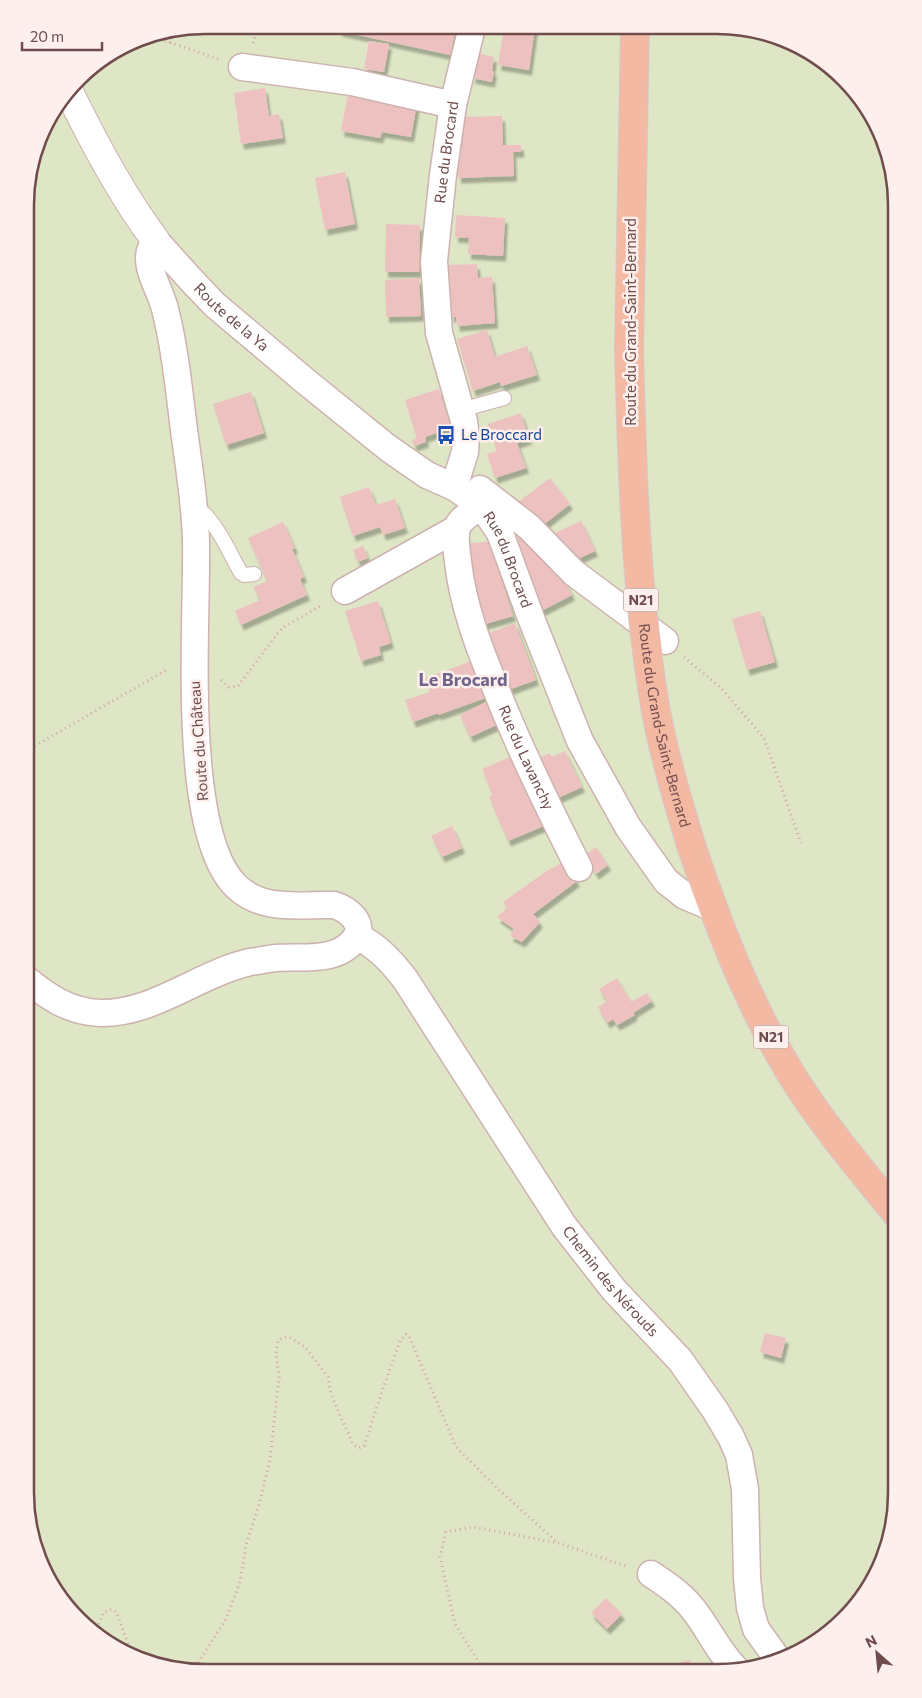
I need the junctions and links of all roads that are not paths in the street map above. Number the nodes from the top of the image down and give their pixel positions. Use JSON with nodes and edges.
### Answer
{"nodes":[{"id":1,"x":470,"y":34,"type":"edge"},
{"id":2,"x":635,"y":34,"type":"edge"},
{"id":3,"x":242,"y":67,"type":"road end"},
{"id":4,"x":72,"y":98,"type":"edge"},
{"id":5,"x":453,"y":105,"type":"junction"},
{"id":6,"x":156,"y":240,"type":"junction"},
{"id":7,"x":504,"y":398,"type":"dead end"},
{"id":8,"x":461,"y":410,"type":"junction"},
{"id":9,"x":454,"y":487,"type":"junction"},
{"id":10,"x":482,"y":506,"type":"junction"},
{"id":11,"x":194,"y":507,"type":"junction"},
{"id":12,"x":456,"y":529,"type":"junction"},
{"id":13,"x":254,"y":574,"type":"dead end"},
{"id":14,"x":345,"y":592,"type":"road end"},
{"id":15,"x":665,"y":641,"type":"road end"},
{"id":16,"x":579,"y":868,"type":"dead end"},
{"id":17,"x":711,"y":907,"type":"junction"},
{"id":18,"x":357,"y":936,"type":"junction"},
{"id":19,"x":34,"y":986,"type":"edge"},
{"id":20,"x":888,"y":1203,"type":"edge"},
{"id":21,"x":651,"y":1574,"type":"road end"},
{"id":22,"x":774,"y":1654,"type":"edge"},
{"id":23,"x":731,"y":1663,"type":"edge"}],
"edges":[{"from":1,"to":5,"type":"street","name":"Rue du Brocard"},
{"from":2,"to":17,"type":"main road","name":"Route du Grand-Saint-Bernard","number":"N21","bridge":true},
{"from":3,"to":5,"type":"street"},
{"from":4,"to":6,"type":"street","name":"Route de la Ya"},
{"from":5,"to":8,"type":"street","name":"Rue du Brocard"},
{"from":6,"to":9,"type":"street","name":"Route de la Ya"},
{"from":6,"to":11,"type":"street","name":"Route du Château"},
{"from":7,"to":8,"type":"lane"},
{"from":8,"to":9,"type":"street","name":"Rue du Brocard"},
{"from":9,"to":10,"type":"street","name":"Rue du Brocard"},
{"from":9,"to":15,"type":"street"},
{"from":10,"to":12,"type":"street"},
{"from":10,"to":17,"type":"street","name":"Rue du Brocard"},
{"from":11,"to":13,"type":"lane"},
{"from":11,"to":18,"type":"street","name":"Route du Château"},
{"from":12,"to":14,"type":"street"},
{"from":12,"to":16,"type":"street","name":"Rue du Lavanchy"},
{"from":17,"to":20,"type":"main road","name":"Route du Grand-Saint-Bernard","number":"N21"},
{"from":18,"to":19,"type":"street"},
{"from":18,"to":22,"type":"street","name":"Chemin des Nérouds"},
{"from":21,"to":23,"type":"street"}]}
